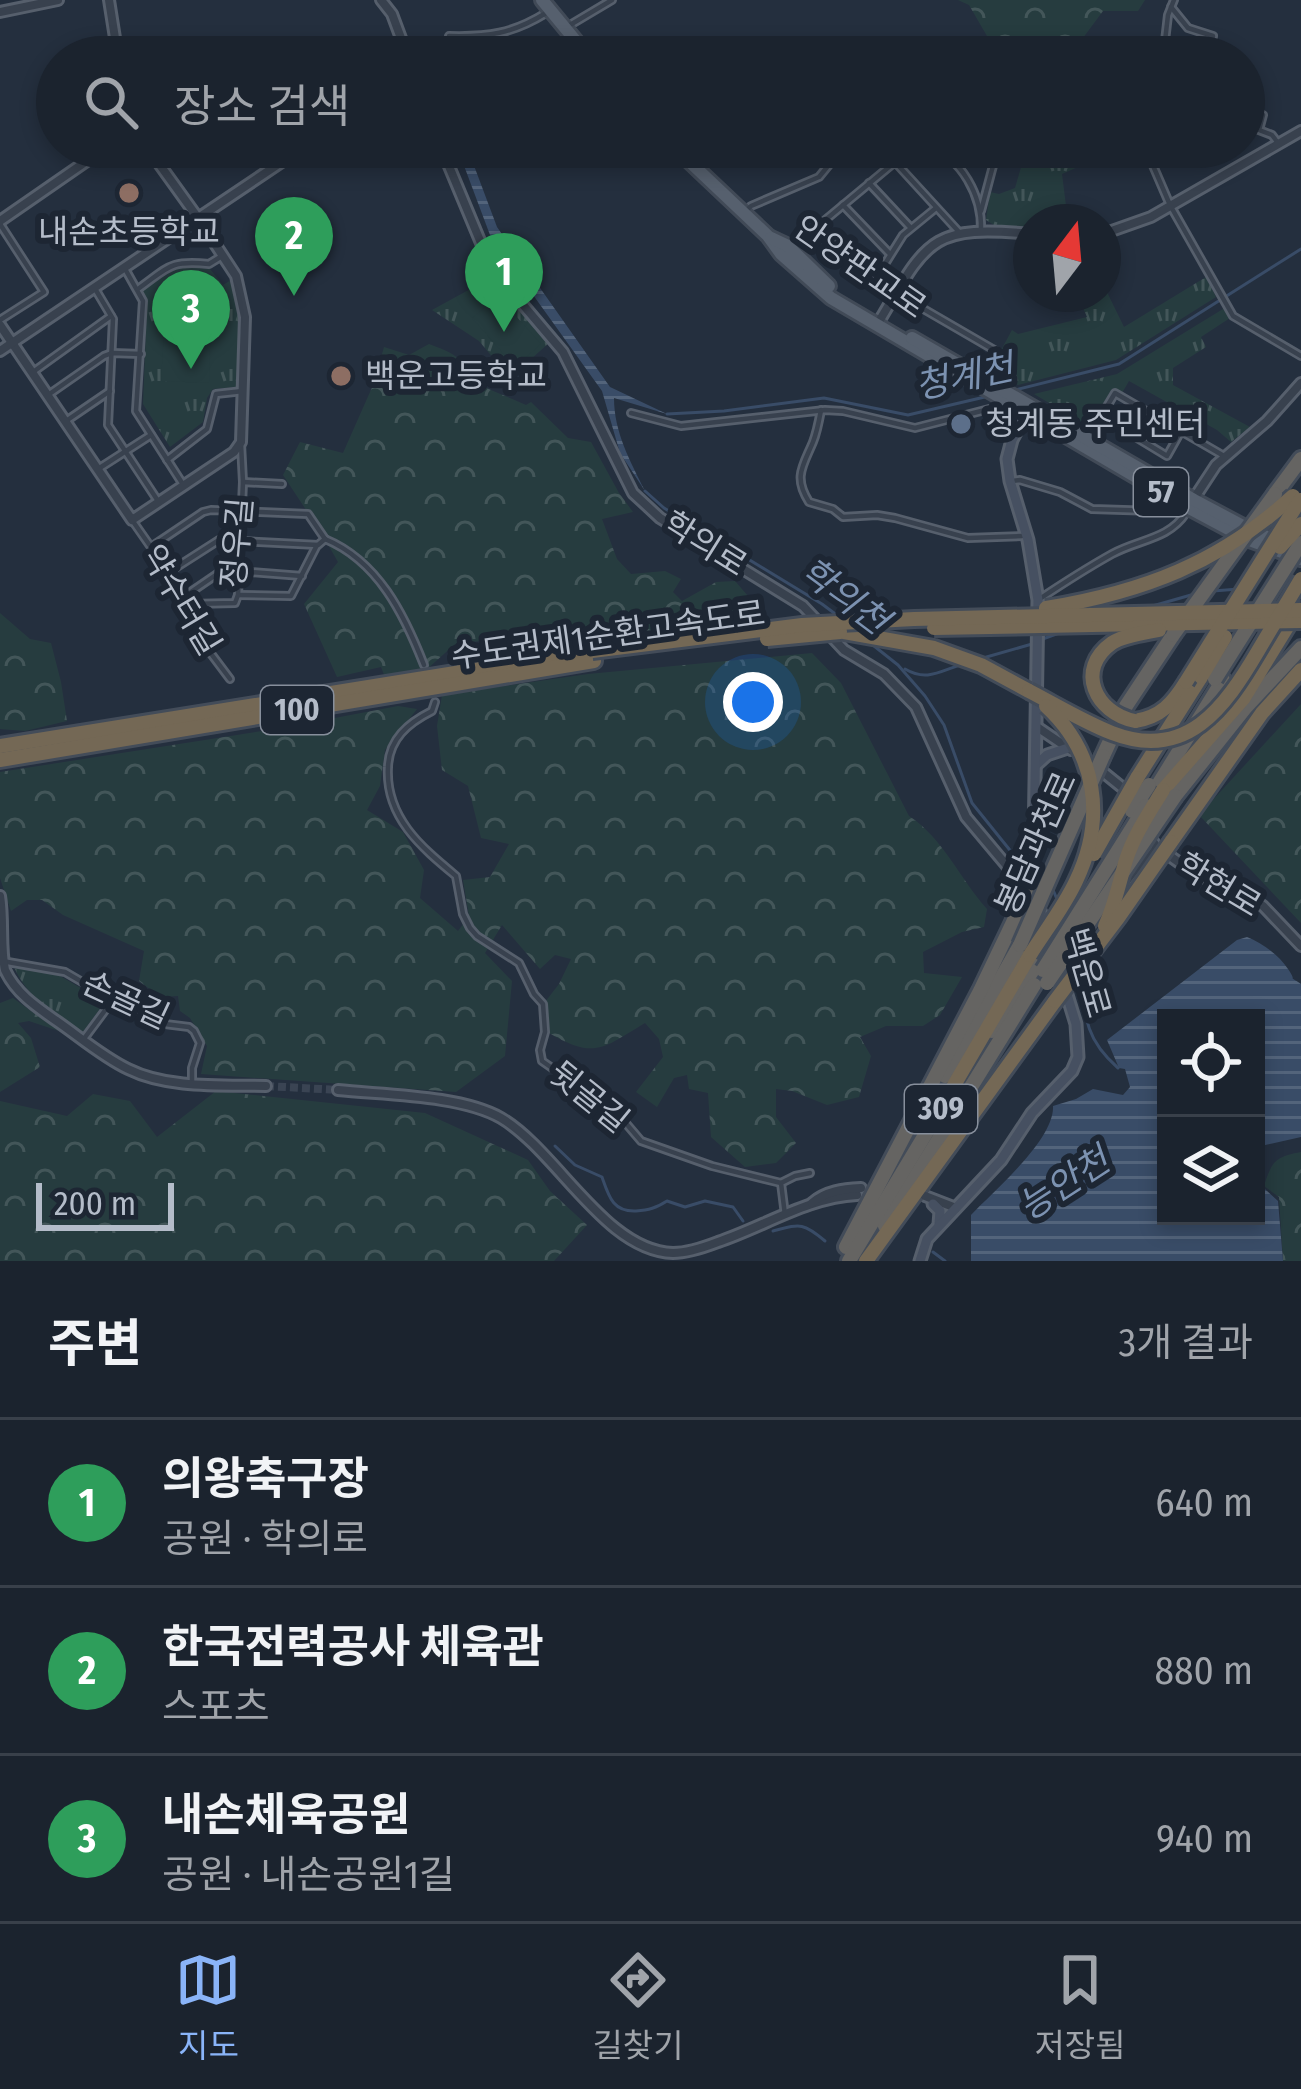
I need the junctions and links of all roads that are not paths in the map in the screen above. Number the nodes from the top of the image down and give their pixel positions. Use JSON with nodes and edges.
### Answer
{"nodes":[{"id":1,"x":58,"y":0,"type":"edge"},
{"id":2,"x":109,"y":0,"type":"edge"},
{"id":3,"x":381,"y":0,"type":"edge"},
{"id":4,"x":612,"y":0,"type":"edge"},
{"id":5,"x":1173,"y":3,"type":"edge"},
{"id":6,"x":546,"y":5,"type":"edge"},
{"id":7,"x":0,"y":12,"type":"edge"},
{"id":8,"x":565,"y":28,"type":"junction"},
{"id":9,"x":449,"y":35,"type":"dead end"},
{"id":10,"x":115,"y":36,"type":"edge"},
{"id":11,"x":400,"y":36,"type":"edge"},
{"id":12,"x":468,"y":36,"type":"edge"},
{"id":13,"x":491,"y":36,"type":"edge"},
{"id":14,"x":572,"y":36,"type":"edge"},
{"id":15,"x":1166,"y":36,"type":"edge"},
{"id":16,"x":1213,"y":36,"type":"edge"},
{"id":17,"x":1301,"y":131,"type":"edge"},
{"id":18,"x":1265,"y":132,"type":"edge"},
{"id":19,"x":1278,"y":143,"type":"junction"},
{"id":20,"x":1265,"y":150,"type":"edge"},
{"id":21,"x":76,"y":168,"type":"edge"},
{"id":22,"x":162,"y":168,"type":"edge"},
{"id":23,"x":273,"y":168,"type":"edge"},
{"id":24,"x":450,"y":168,"type":"edge"},
{"id":25,"x":695,"y":168,"type":"edge"},
{"id":26,"x":706,"y":168,"type":"edge"},
{"id":27,"x":827,"y":168,"type":"edge"},
{"id":28,"x":888,"y":168,"type":"edge"},
{"id":29,"x":900,"y":168,"type":"edge"},
{"id":30,"x":959,"y":168,"type":"edge"},
{"id":31,"x":993,"y":168,"type":"edge"},
{"id":32,"x":1154,"y":168,"type":"edge"},
{"id":33,"x":1234,"y":168,"type":"edge"},
{"id":34,"x":869,"y":183,"type":"junction"},
{"id":35,"x":728,"y":197,"type":"junction"},
{"id":36,"x":843,"y":205,"type":"junction"},
{"id":37,"x":1170,"y":205,"type":"junction"},
{"id":38,"x":937,"y":208,"type":"junction"},
{"id":39,"x":981,"y":212,"type":"junction"},
{"id":40,"x":744,"y":213,"type":"junction"},
{"id":41,"x":198,"y":218,"type":"junction"},
{"id":42,"x":0,"y":222,"type":"edge"},
{"id":43,"x":911,"y":228,"type":"junction"},
{"id":44,"x":1121,"y":228,"type":"edge"},
{"id":45,"x":981,"y":230,"type":"junction"},
{"id":46,"x":959,"y":232,"type":"junction"},
{"id":47,"x":1013,"y":233,"type":"edge"},
{"id":48,"x":890,"y":253,"type":"junction"},
{"id":49,"x":222,"y":256,"type":"junction"},
{"id":50,"x":124,"y":267,"type":"junction"},
{"id":51,"x":878,"y":275,"type":"junction"},
{"id":52,"x":94,"y":287,"type":"junction"},
{"id":53,"x":138,"y":289,"type":"junction"},
{"id":54,"x":898,"y":290,"type":"junction"},
{"id":55,"x":112,"y":316,"type":"junction"},
{"id":56,"x":0,"y":323,"type":"edge"},
{"id":57,"x":878,"y":323,"type":"junction"},
{"id":58,"x":12,"y":343,"type":"junction"},
{"id":59,"x":0,"y":351,"type":"edge"},
{"id":60,"x":112,"y":353,"type":"junction"},
{"id":61,"x":141,"y":354,"type":"junction"},
{"id":62,"x":1301,"y":356,"type":"edge"},
{"id":63,"x":33,"y":372,"type":"junction"},
{"id":64,"x":1301,"y":383,"type":"edge"},
{"id":65,"x":110,"y":391,"type":"junction"},
{"id":66,"x":243,"y":391,"type":"junction"},
{"id":67,"x":48,"y":395,"type":"junction"},
{"id":68,"x":1001,"y":399,"type":"junction"},
{"id":69,"x":821,"y":410,"type":"junction"},
{"id":70,"x":631,"y":413,"type":"dead end"},
{"id":71,"x":1101,"y":416,"type":"junction"},
{"id":72,"x":65,"y":421,"type":"junction"},
{"id":73,"x":1181,"y":431,"type":"junction"},
{"id":74,"x":151,"y":435,"type":"junction"},
{"id":75,"x":1088,"y":438,"type":"junction"},
{"id":76,"x":241,"y":442,"type":"junction"},
{"id":77,"x":126,"y":452,"type":"junction"},
{"id":78,"x":1224,"y":456,"type":"junction"},
{"id":79,"x":1301,"y":459,"type":"edge"},
{"id":80,"x":167,"y":460,"type":"junction"},
{"id":81,"x":98,"y":469,"type":"junction"},
{"id":82,"x":1010,"y":481,"type":"junction"},
{"id":83,"x":243,"y":482,"type":"junction"},
{"id":84,"x":282,"y":484,"type":"dead end"},
{"id":85,"x":184,"y":486,"type":"junction"},
{"id":86,"x":1299,"y":495,"type":"edge"},
{"id":87,"x":159,"y":503,"type":"junction"},
{"id":88,"x":1189,"y":507,"type":"junction"},
{"id":89,"x":242,"y":513,"type":"junction"},
{"id":90,"x":132,"y":520,"type":"junction"},
{"id":91,"x":1301,"y":524,"type":"edge"},
{"id":92,"x":1026,"y":535,"type":"junction"},
{"id":93,"x":325,"y":539,"type":"junction"},
{"id":94,"x":240,"y":540,"type":"junction"},
{"id":95,"x":318,"y":544,"type":"junction"},
{"id":96,"x":1301,"y":545,"type":"edge"},
{"id":97,"x":151,"y":547,"type":"junction"},
{"id":98,"x":1301,"y":558,"type":"edge"},
{"id":99,"x":238,"y":569,"type":"junction"},
{"id":100,"x":169,"y":572,"type":"junction"},
{"id":101,"x":302,"y":575,"type":"junction"},
{"id":102,"x":1301,"y":579,"type":"edge"},
{"id":103,"x":238,"y":595,"type":"junction"},
{"id":104,"x":185,"y":596,"type":"junction"},
{"id":105,"x":1038,"y":600,"type":"junction"},
{"id":106,"x":190,"y":604,"type":"junction"},
{"id":107,"x":1301,"y":607,"type":"edge"},
{"id":108,"x":993,"y":617,"type":"junction"},
{"id":109,"x":1301,"y":620,"type":"edge"},
{"id":110,"x":1196,"y":622,"type":"junction"},
{"id":111,"x":844,"y":632,"type":"junction"},
{"id":112,"x":1301,"y":648,"type":"edge"},
{"id":113,"x":593,"y":656,"type":"junction"},
{"id":114,"x":424,"y":665,"type":"dead end"},
{"id":115,"x":1301,"y":670,"type":"edge"},
{"id":116,"x":230,"y":680,"type":"dead end"},
{"id":117,"x":1206,"y":680,"type":"junction"},
{"id":118,"x":1029,"y":691,"type":"junction"},
{"id":119,"x":435,"y":702,"type":"dead end"},
{"id":120,"x":1037,"y":727,"type":"junction"},
{"id":121,"x":0,"y":746,"type":"edge"},
{"id":122,"x":1068,"y":748,"type":"junction"},
{"id":123,"x":0,"y":760,"type":"edge"},
{"id":124,"x":1036,"y":765,"type":"junction"},
{"id":125,"x":1155,"y":789,"type":"junction"},
{"id":126,"x":1163,"y":844,"type":"junction"},
{"id":127,"x":1030,"y":867,"type":"junction"},
{"id":128,"x":1009,"y":868,"type":"junction"},
{"id":129,"x":1075,"y":883,"type":"junction"},
{"id":130,"x":1028,"y":891,"type":"junction"},
{"id":131,"x":0,"y":896,"type":"edge"},
{"id":132,"x":1045,"y":923,"type":"junction"},
{"id":133,"x":1098,"y":942,"type":"junction"},
{"id":134,"x":1301,"y":946,"type":"edge"},
{"id":135,"x":2,"y":961,"type":"edge"},
{"id":136,"x":1036,"y":963,"type":"junction"},
{"id":137,"x":113,"y":1000,"type":"junction"},
{"id":138,"x":83,"y":1040,"type":"junction"},
{"id":139,"x":192,"y":1083,"type":"junction"},
{"id":140,"x":266,"y":1086,"type":"tunnel mouth"},
{"id":141,"x":338,"y":1090,"type":"tunnel mouth"},
{"id":142,"x":810,"y":1173,"type":"dead end"},
{"id":143,"x":781,"y":1183,"type":"junction"},
{"id":144,"x":859,"y":1192,"type":"dead end"},
{"id":145,"x":927,"y":1200,"type":"joint"},
{"id":146,"x":952,"y":1207,"type":"junction"},
{"id":147,"x":785,"y":1215,"type":"junction"},
{"id":148,"x":940,"y":1224,"type":"junction"},
{"id":149,"x":845,"y":1256,"type":"edge"},
{"id":150,"x":865,"y":1261,"type":"edge"},
{"id":151,"x":920,"y":1261,"type":"edge"}],
"edges":[{"from":1,"to":7,"type":"street"},
{"from":2,"to":10,"type":"street"},
{"from":3,"to":11,"type":"street"},
{"from":4,"to":8,"type":"street"},
{"from":5,"to":15,"type":"street"},
{"from":5,"to":16,"type":"street"},
{"from":6,"to":8,"type":"main road"},
{"from":6,"to":13,"type":"street"},
{"from":8,"to":14,"type":"main road"},
{"from":9,"to":12,"type":"street"},
{"from":17,"to":19,"type":"street"},
{"from":18,"to":19,"type":"street"},
{"from":19,"to":20,"type":"street"},
{"from":21,"to":42,"type":"street"},
{"from":22,"to":41,"type":"street"},
{"from":23,"to":41,"type":"street"},
{"from":24,"to":128,"type":"street","name":"학의로"},
{"from":25,"to":35,"type":"main road","name":"안양판교로","number":"57"},
{"from":26,"to":35,"type":"main road","name":"안양판교로","number":"57"},
{"from":27,"to":40,"type":"street"},
{"from":28,"to":34,"type":"street"},
{"from":29,"to":38,"type":"street"},
{"from":30,"to":39,"type":"street"},
{"from":31,"to":39,"type":"street"},
{"from":32,"to":37,"type":"street"},
{"from":33,"to":37,"type":"street"},
{"from":34,"to":36,"type":"street"},
{"from":34,"to":43,"type":"street"},
{"from":35,"to":40,"type":"main road","name":"안양판교로","number":"57"},
{"from":36,"to":48,"type":"street"},
{"from":36,"to":51,"type":"street"},
{"from":37,"to":44,"type":"street"},
{"from":37,"to":62,"type":"street"},
{"from":38,"to":43,"type":"street"},
{"from":38,"to":46,"type":"street"},
{"from":39,"to":45,"type":"street"},
{"from":40,"to":57,"type":"main road","name":"안양판교로","number":"57"},
{"from":41,"to":49,"type":"street"},
{"from":41,"to":50,"type":"street"},
{"from":42,"to":56,"type":"street"},
{"from":43,"to":48,"type":"street"},
{"from":45,"to":46,"type":"street"},
{"from":45,"to":47,"type":"street"},
{"from":46,"to":54,"type":"street"},
{"from":48,"to":51,"type":"street"},
{"from":49,"to":53,"type":"street"},
{"from":49,"to":66,"type":"street"},
{"from":50,"to":52,"type":"street"},
{"from":50,"to":53,"type":"street"},
{"from":51,"to":54,"type":"street"},
{"from":52,"to":55,"type":"street"},
{"from":52,"to":58,"type":"street"},
{"from":53,"to":61,"type":"street"},
{"from":54,"to":57,"type":"street"},
{"from":54,"to":68,"type":"street"},
{"from":55,"to":60,"type":"street"},
{"from":55,"to":63,"type":"street"},
{"from":56,"to":58,"type":"street"},
{"from":57,"to":68,"type":"main road","name":"안양판교로","number":"57"},
{"from":58,"to":59,"type":"street"},
{"from":58,"to":63,"type":"street"},
{"from":60,"to":61,"type":"street"},
{"from":60,"to":65,"type":"street"},
{"from":60,"to":67,"type":"street"},
{"from":61,"to":74,"type":"street"},
{"from":63,"to":67,"type":"street"},
{"from":64,"to":78,"type":"street"},
{"from":65,"to":72,"type":"street"},
{"from":65,"to":77,"type":"street"},
{"from":66,"to":76,"type":"street"},
{"from":66,"to":80,"type":"street"},
{"from":67,"to":72,"type":"street"},
{"from":68,"to":69,"type":"street"},
{"from":68,"to":75,"type":"main road","name":"안양판교로","number":"57"},
{"from":68,"to":82,"type":"main road"},
{"from":68,"to":88,"type":"main road","name":"안양판교로","number":"57"},
{"from":69,"to":70,"type":"street"},
{"from":69,"to":92,"type":"street"},
{"from":71,"to":73,"type":"street"},
{"from":71,"to":73,"type":"street"},
{"from":71,"to":75,"type":"street"},
{"from":72,"to":81,"type":"street"},
{"from":73,"to":78,"type":"street"},
{"from":74,"to":77,"type":"street"},
{"from":74,"to":80,"type":"street"},
{"from":75,"to":88,"type":"main road","name":"안양판교로","number":"57"},
{"from":76,"to":83,"type":"street","name":"정우길"},
{"from":76,"to":85,"type":"street"},
{"from":77,"to":81,"type":"street"},
{"from":77,"to":87,"type":"street"},
{"from":78,"to":88,"type":"street"},
{"from":79,"to":136,"type":"highway","name":"봉담과천로","bridge":true},
{"from":80,"to":85,"type":"street"},
{"from":81,"to":90,"type":"street"},
{"from":82,"to":88,"type":"street"},
{"from":82,"to":92,"type":"main road"},
{"from":83,"to":84,"type":"street"},
{"from":83,"to":89,"type":"street","name":"정우길"},
{"from":85,"to":87,"type":"street"},
{"from":86,"to":108,"type":"highway","bridge":true},
{"from":86,"to":117,"type":"highway","bridge":true},
{"from":87,"to":90,"type":"street"},
{"from":88,"to":96,"type":"main road","name":"안양판교로","number":"57"},
{"from":88,"to":98,"type":"main road","name":"안양판교로","number":"57"},
{"from":88,"to":105,"type":"street"},
{"from":89,"to":93,"type":"street"},
{"from":89,"to":94,"type":"street","name":"정우길"},
{"from":89,"to":97,"type":"street"},
{"from":90,"to":97,"type":"street","name":"약수터길"},
{"from":91,"to":117,"type":"highway","bridge":true},
{"from":92,"to":105,"type":"main road"},
{"from":93,"to":95,"type":"street"},
{"from":93,"to":114,"type":"street"},
{"from":94,"to":95,"type":"street"},
{"from":94,"to":99,"type":"street","name":"정우길"},
{"from":94,"to":100,"type":"street"},
{"from":95,"to":101,"type":"street"},
{"from":96,"to":117,"type":"highway","name":"봉담과천로","bridge":true},
{"from":97,"to":100,"type":"street","name":"약수터길"},
{"from":98,"to":117,"type":"highway","name":"봉담과천로","bridge":true},
{"from":99,"to":101,"type":"street"},
{"from":99,"to":103,"type":"street","name":"정우길"},
{"from":99,"to":104,"type":"street"},
{"from":100,"to":104,"type":"street","name":"약수터길"},
{"from":101,"to":103,"type":"street"},
{"from":102,"to":118,"type":"highway","bridge":true},
{"from":103,"to":106,"type":"street","name":"정우길"},
{"from":104,"to":106,"type":"street","name":"약수터길"},
{"from":105,"to":120,"type":"main road"},
{"from":106,"to":116,"type":"street","name":"약수터길"},
{"from":107,"to":108,"type":"highway","name":"수도권제1순환고속도로","number":"100","bridge":true},
{"from":107,"to":125,"type":"highway","bridge":true},
{"from":108,"to":113,"type":"highway","name":"수도권제1순환고속도로","number":"100","bridge":true},
{"from":109,"to":110,"type":"highway","name":"수도권제1순환고속도로","number":"100","bridge":true},
{"from":110,"to":111,"type":"highway","name":"수도권제1순환고속도로","number":"100","bridge":true},
{"from":110,"to":117,"type":"highway","bridge":true},
{"from":111,"to":113,"type":"highway","name":"수도권제1순환고속도로","number":"100","bridge":true},
{"from":111,"to":118,"type":"highway"},
{"from":112,"to":125,"type":"highway","name":"봉담과천로"},
{"from":113,"to":121,"type":"highway","name":"수도권제1순환고속도로","number":"100"},
{"from":113,"to":123,"type":"highway","name":"수도권제1순환고속도로","number":"100"},
{"from":115,"to":126,"type":"highway"},
{"from":117,"to":125,"type":"highway"},
{"from":117,"to":125,"type":"highway","name":"봉담과천로"},
{"from":118,"to":129,"type":"highway","bridge":true},
{"from":119,"to":143,"type":"street","name":"뒷골길"},
{"from":120,"to":122,"type":"street","name":"학현로"},
{"from":120,"to":124,"type":"main road"},
{"from":122,"to":124,"type":"main road"},
{"from":122,"to":126,"type":"street","name":"학현로"},
{"from":124,"to":127,"type":"main road"},
{"from":125,"to":129,"type":"highway","bridge":true},
{"from":125,"to":133,"type":"highway","bridge":true},
{"from":125,"to":136,"type":"highway","name":"봉담과천로","bridge":true},
{"from":125,"to":136,"type":"highway","name":"봉담과천로","bridge":true},
{"from":126,"to":132,"type":"street","bridge":true},
{"from":126,"to":133,"type":"highway","bridge":true},
{"from":126,"to":134,"type":"street","name":"학현로"},
{"from":127,"to":128,"type":"main road"},
{"from":127,"to":130,"type":"main road"},
{"from":128,"to":130,"type":"street","name":"학의로"},
{"from":129,"to":136,"type":"highway","bridge":true},
{"from":130,"to":132,"type":"main road","name":"백운로"},
{"from":130,"to":149,"type":"highway"},
{"from":131,"to":135,"type":"street"},
{"from":132,"to":146,"type":"main road","name":"백운로"},
{"from":133,"to":150,"type":"highway","bridge":true},
{"from":135,"to":137,"type":"street","name":"손골길"},
{"from":135,"to":138,"type":"street"},
{"from":136,"to":149,"type":"highway","name":"봉담과천로"},
{"from":136,"to":149,"type":"highway","number":"309"},
{"from":136,"to":150,"type":"highway","name":"봉담과천로","number":"309"},
{"from":137,"to":138,"type":"street"},
{"from":137,"to":139,"type":"street","name":"손골길"},
{"from":138,"to":139,"type":"street"},
{"from":139,"to":140,"type":"street"},
{"from":141,"to":147,"type":"street"},
{"from":142,"to":143,"type":"street"},
{"from":143,"to":147,"type":"street"},
{"from":144,"to":147,"type":"street"},
{"from":145,"to":146,"type":"street"},
{"from":145,"to":148,"type":"main road"},
{"from":146,"to":148,"type":"main road","name":"백운로"},
{"from":148,"to":151,"type":"main road","name":"백운로"}]}
